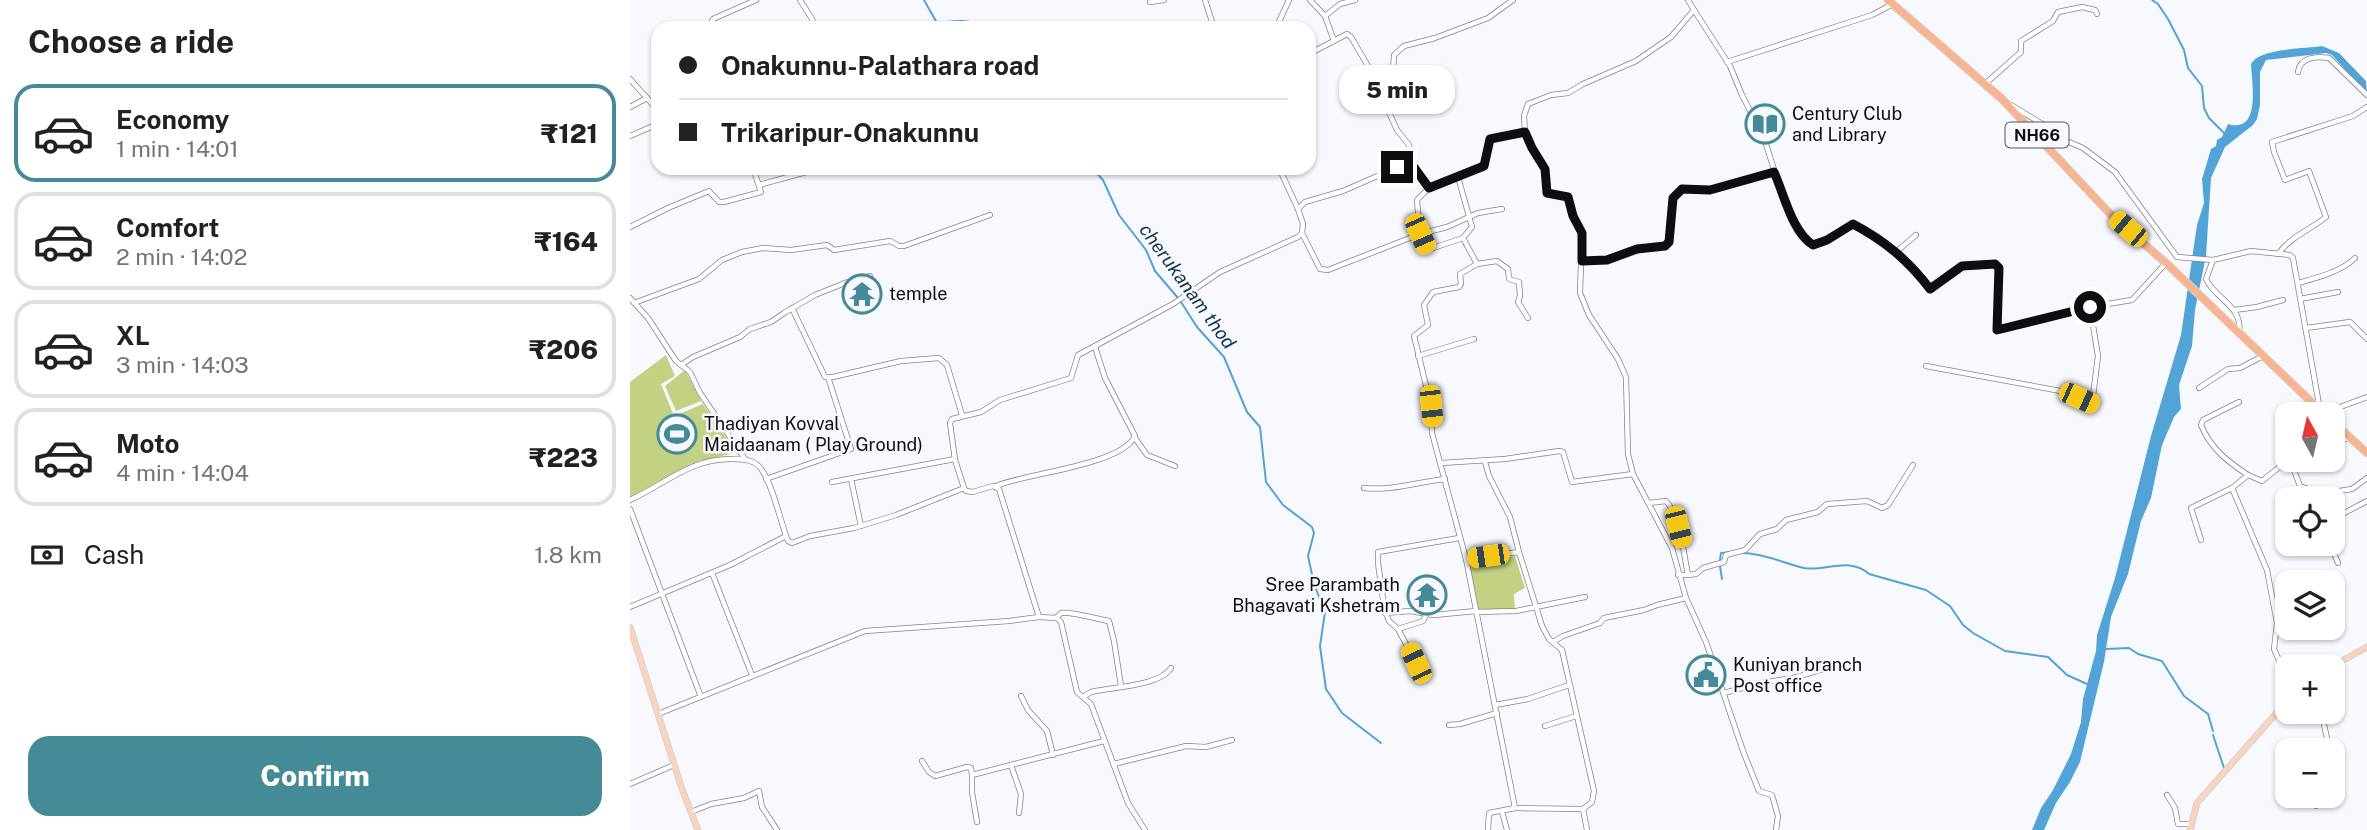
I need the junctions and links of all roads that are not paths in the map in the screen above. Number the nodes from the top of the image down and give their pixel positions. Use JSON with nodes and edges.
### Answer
{"nodes":[{"id":1,"x":756,"y":0,"type":"edge"},
{"id":2,"x":800,"y":0,"type":"edge"},
{"id":3,"x":1164,"y":0,"type":"edge"},
{"id":4,"x":1205,"y":0,"type":"edge"},
{"id":5,"x":1289,"y":0,"type":"edge"},
{"id":6,"x":1310,"y":0,"type":"edge"},
{"id":7,"x":1355,"y":0,"type":"edge"},
{"id":8,"x":1513,"y":0,"type":"edge"},
{"id":9,"x":1688,"y":0,"type":"edge"},
{"id":10,"x":1150,"y":2,"type":"dead end"},
{"id":11,"x":1891,"y":2,"type":"edge"},
{"id":12,"x":1694,"y":10,"type":"junction"},
{"id":13,"x":2097,"y":14,"type":"dead end"},
{"id":14,"x":1325,"y":16,"type":"junction"},
{"id":15,"x":712,"y":21,"type":"edge"},
{"id":16,"x":813,"y":21,"type":"edge"},
{"id":17,"x":1212,"y":21,"type":"edge"},
{"id":18,"x":1279,"y":21,"type":"edge"},
{"id":19,"x":1334,"y":41,"type":"junction"},
{"id":20,"x":1316,"y":50,"type":"edge"},
{"id":21,"x":1727,"y":62,"type":"junction"},
{"id":22,"x":2298,"y":72,"type":"dead end"},
{"id":23,"x":1393,"y":73,"type":"dead end"},
{"id":24,"x":630,"y":79,"type":"edge"},
{"id":25,"x":1985,"y":84,"type":"junction"},
{"id":26,"x":2367,"y":95,"type":"edge"},
{"id":27,"x":647,"y":98,"type":"junction"},
{"id":28,"x":2002,"y":99,"type":"junction"},
{"id":29,"x":651,"y":102,"type":"edge"},
{"id":30,"x":630,"y":107,"type":"edge"},
{"id":31,"x":2367,"y":107,"type":"edge"},
{"id":32,"x":651,"y":127,"type":"edge"},
{"id":33,"x":1525,"y":132,"type":"junction"},
{"id":34,"x":630,"y":136,"type":"edge"},
{"id":35,"x":1413,"y":166,"type":"junction"},
{"id":36,"x":1774,"y":172,"type":"junction"},
{"id":37,"x":755,"y":175,"type":"edge"},
{"id":38,"x":795,"y":175,"type":"edge"},
{"id":39,"x":1282,"y":175,"type":"edge"},
{"id":40,"x":1458,"y":177,"type":"junction"},
{"id":41,"x":759,"y":185,"type":"junction"},
{"id":42,"x":1429,"y":188,"type":"junction"},
{"id":43,"x":1298,"y":209,"type":"junction"},
{"id":44,"x":1502,"y":209,"type":"dead end"},
{"id":45,"x":990,"y":215,"type":"dead end"},
{"id":46,"x":1468,"y":216,"type":"junction"},
{"id":47,"x":630,"y":227,"type":"edge"},
{"id":48,"x":1302,"y":233,"type":"junction"},
{"id":49,"x":1420,"y":234,"type":"junction"},
{"id":50,"x":1916,"y":235,"type":"dead end"},
{"id":51,"x":1463,"y":238,"type":"junction"},
{"id":52,"x":1896,"y":252,"type":"junction"},
{"id":53,"x":2278,"y":254,"type":"junction"},
{"id":54,"x":2355,"y":258,"type":"dead end"},
{"id":55,"x":2213,"y":260,"type":"junction"},
{"id":56,"x":1582,"y":261,"type":"junction"},
{"id":57,"x":2166,"y":263,"type":"junction"},
{"id":58,"x":1477,"y":264,"type":"junction"},
{"id":59,"x":870,"y":276,"type":"dead end"},
{"id":60,"x":2298,"y":283,"type":"junction"},
{"id":61,"x":2338,"y":292,"type":"dead end"},
{"id":62,"x":2301,"y":299,"type":"junction"},
{"id":63,"x":2283,"y":300,"type":"dead end"},
{"id":64,"x":632,"y":301,"type":"edge"},
{"id":65,"x":2090,"y":307,"type":"junction"},
{"id":66,"x":792,"y":308,"type":"junction"},
{"id":67,"x":2234,"y":310,"type":"junction"},
{"id":68,"x":1528,"y":318,"type":"dead end"},
{"id":69,"x":2306,"y":328,"type":"junction"},
{"id":70,"x":2239,"y":333,"type":"junction"},
{"id":71,"x":1474,"y":339,"type":"dead end"},
{"id":72,"x":2367,"y":339,"type":"edge"},
{"id":73,"x":1095,"y":347,"type":"junction"},
{"id":74,"x":1418,"y":356,"type":"junction"},
{"id":75,"x":2263,"y":356,"type":"junction"},
{"id":76,"x":681,"y":365,"type":"junction"},
{"id":77,"x":1926,"y":366,"type":"dead end"},
{"id":78,"x":828,"y":377,"type":"junction"},
{"id":79,"x":2199,"y":388,"type":"dead end"},
{"id":80,"x":2367,"y":397,"type":"edge"},
{"id":81,"x":2239,"y":402,"type":"dead end"},
{"id":82,"x":2311,"y":402,"type":"edge"},
{"id":83,"x":2321,"y":402,"type":"edge"},
{"id":84,"x":2345,"y":405,"type":"edge"},
{"id":85,"x":962,"y":415,"type":"junction"},
{"id":86,"x":2345,"y":433,"type":"edge"},
{"id":87,"x":2351,"y":438,"type":"junction"},
{"id":88,"x":1135,"y":439,"type":"junction"},
{"id":89,"x":2345,"y":439,"type":"edge"},
{"id":90,"x":2367,"y":453,"type":"edge"},
{"id":91,"x":955,"y":458,"type":"junction"},
{"id":92,"x":745,"y":460,"type":"junction"},
{"id":93,"x":1485,"y":461,"type":"junction"},
{"id":94,"x":1441,"y":463,"type":"junction"},
{"id":95,"x":1913,"y":465,"type":"dead end"},
{"id":96,"x":1175,"y":466,"type":"dead end"},
{"id":97,"x":2275,"y":471,"type":"edge"},
{"id":98,"x":2294,"y":472,"type":"edge"},
{"id":99,"x":1633,"y":474,"type":"junction"},
{"id":100,"x":2248,"y":475,"type":"junction"},
{"id":101,"x":2367,"y":478,"type":"edge"},
{"id":102,"x":766,"y":479,"type":"junction"},
{"id":103,"x":851,"y":479,"type":"junction"},
{"id":104,"x":1445,"y":479,"type":"junction"},
{"id":105,"x":832,"y":482,"type":"dead end"},
{"id":106,"x":996,"y":486,"type":"junction"},
{"id":107,"x":964,"y":488,"type":"junction"},
{"id":108,"x":1364,"y":488,"type":"dead end"},
{"id":109,"x":2232,"y":488,"type":"junction"},
{"id":110,"x":630,"y":500,"type":"edge"},
{"id":111,"x":2367,"y":501,"type":"edge"},
{"id":112,"x":1649,"y":503,"type":"junction"},
{"id":113,"x":630,"y":509,"type":"edge"},
{"id":114,"x":2345,"y":513,"type":"edge"},
{"id":115,"x":861,"y":526,"type":"junction"},
{"id":116,"x":786,"y":536,"type":"junction"},
{"id":117,"x":1459,"y":538,"type":"junction"},
{"id":118,"x":2201,"y":540,"type":"dead end"},
{"id":119,"x":1519,"y":552,"type":"junction"},
{"id":120,"x":2335,"y":556,"type":"edge"},
{"id":121,"x":1466,"y":559,"type":"junction"},
{"id":122,"x":2338,"y":562,"type":"dead end"},
{"id":123,"x":712,"y":573,"type":"junction"},
{"id":124,"x":1678,"y":575,"type":"junction"},
{"id":125,"x":1688,"y":575,"type":"junction"},
{"id":126,"x":661,"y":594,"type":"junction"},
{"id":127,"x":1584,"y":597,"type":"dead end"},
{"id":128,"x":1686,"y":598,"type":"junction"},
{"id":129,"x":630,"y":607,"type":"edge"},
{"id":130,"x":1535,"y":607,"type":"junction"},
{"id":131,"x":1385,"y":612,"type":"junction"},
{"id":132,"x":1476,"y":612,"type":"junction"},
{"id":133,"x":1426,"y":615,"type":"junction"},
{"id":134,"x":1039,"y":617,"type":"junction"},
{"id":135,"x":1056,"y":618,"type":"junction"},
{"id":136,"x":630,"y":627,"type":"edge"},
{"id":137,"x":1398,"y":629,"type":"junction"},
{"id":138,"x":1553,"y":642,"type":"junction"},
{"id":139,"x":2367,"y":647,"type":"edge"},
{"id":140,"x":2276,"y":654,"type":"edge"},
{"id":141,"x":2345,"y":660,"type":"edge"},
{"id":142,"x":1416,"y":663,"type":"dead end"},
{"id":143,"x":1840,"y":667,"type":"dead end"},
{"id":144,"x":1171,"y":668,"type":"dead end"},
{"id":145,"x":752,"y":675,"type":"junction"},
{"id":146,"x":1569,"y":685,"type":"junction"},
{"id":147,"x":1121,"y":686,"type":"junction"},
{"id":148,"x":1724,"y":693,"type":"junction"},
{"id":149,"x":701,"y":696,"type":"junction"},
{"id":150,"x":1021,"y":696,"type":"dead end"},
{"id":151,"x":1083,"y":697,"type":"junction"},
{"id":152,"x":1495,"y":705,"type":"junction"},
{"id":153,"x":1497,"y":713,"type":"junction"},
{"id":154,"x":658,"y":714,"type":"junction"},
{"id":155,"x":2275,"y":715,"type":"edge"},
{"id":156,"x":1576,"y":716,"type":"junction"},
{"id":157,"x":1449,"y":725,"type":"dead end"},
{"id":158,"x":1545,"y":726,"type":"dead end"},
{"id":159,"x":1232,"y":740,"type":"dead end"},
{"id":160,"x":1104,"y":741,"type":"junction"},
{"id":161,"x":1053,"y":755,"type":"junction"},
{"id":162,"x":922,"y":761,"type":"dead end"},
{"id":163,"x":1114,"y":764,"type":"junction"},
{"id":164,"x":674,"y":765,"type":"junction"},
{"id":165,"x":1011,"y":765,"type":"junction"},
{"id":166,"x":972,"y":775,"type":"junction"},
{"id":167,"x":630,"y":784,"type":"edge"},
{"id":168,"x":2167,"y":795,"type":"dead end"},
{"id":169,"x":1515,"y":808,"type":"junction"},
{"id":170,"x":1583,"y":809,"type":"junction"},
{"id":171,"x":691,"y":812,"type":"junction"},
{"id":172,"x":1502,"y":812,"type":"junction"},
{"id":173,"x":1019,"y":813,"type":"dead end"},
{"id":174,"x":977,"y":822,"type":"dead end"},
{"id":175,"x":2190,"y":827,"type":"edge"},
{"id":176,"x":698,"y":830,"type":"edge"},
{"id":177,"x":777,"y":830,"type":"edge"},
{"id":178,"x":1145,"y":830,"type":"edge"},
{"id":179,"x":1488,"y":830,"type":"edge"},
{"id":180,"x":1507,"y":830,"type":"edge"},
{"id":181,"x":1587,"y":830,"type":"edge"},
{"id":182,"x":1776,"y":830,"type":"edge"}],
"edges":[{"from":1,"to":15,"type":"street"},
{"from":2,"to":16,"type":"street"},
{"from":3,"to":10,"type":"street"},
{"from":4,"to":17,"type":"street"},
{"from":5,"to":18,"type":"street"},
{"from":6,"to":14,"type":"street"},
{"from":7,"to":14,"type":"street"},
{"from":8,"to":23,"type":"street"},
{"from":9,"to":12,"type":"street"},
{"from":11,"to":21,"type":"street"},
{"from":11,"to":25,"type":"highway","number":"NH66"},
{"from":12,"to":21,"type":"street"},
{"from":12,"to":33,"type":"street"},
{"from":13,"to":25,"type":"street"},
{"from":14,"to":19,"type":"street"},
{"from":19,"to":20,"type":"street"},
{"from":19,"to":35,"type":"street"},
{"from":21,"to":36,"type":"street"},
{"from":22,"to":26,"type":"street"},
{"from":24,"to":27,"type":"street"},
{"from":25,"to":28,"type":"highway","number":"NH66"},
{"from":27,"to":29,"type":"street"},
{"from":27,"to":30,"type":"street"},
{"from":28,"to":55,"type":"street"},
{"from":28,"to":57,"type":"highway","number":"NH66"},
{"from":31,"to":53,"type":"street"},
{"from":32,"to":34,"type":"street"},
{"from":33,"to":40,"type":"street"},
{"from":33,"to":56,"type":"street"},
{"from":35,"to":42,"type":"street"},
{"from":35,"to":43,"type":"street"},
{"from":36,"to":52,"type":"street"},
{"from":36,"to":56,"type":"street"},
{"from":37,"to":41,"type":"street"},
{"from":38,"to":41,"type":"street"},
{"from":39,"to":43,"type":"street"},
{"from":40,"to":42,"type":"street"},
{"from":40,"to":46,"type":"street"},
{"from":41,"to":47,"type":"street"},
{"from":42,"to":49,"type":"street"},
{"from":43,"to":48,"type":"street"},
{"from":44,"to":46,"type":"street"},
{"from":45,"to":64,"type":"street"},
{"from":46,"to":49,"type":"street"},
{"from":46,"to":51,"type":"street"},
{"from":48,"to":49,"type":"street"},
{"from":48,"to":73,"type":"street"},
{"from":49,"to":51,"type":"street"},
{"from":50,"to":52,"type":"street"},
{"from":51,"to":58,"type":"street"},
{"from":52,"to":65,"type":"street"},
{"from":53,"to":55,"type":"street"},
{"from":53,"to":60,"type":"street"},
{"from":54,"to":60,"type":"street"},
{"from":55,"to":67,"type":"street"},
{"from":56,"to":99,"type":"street"},
{"from":57,"to":65,"type":"street"},
{"from":57,"to":70,"type":"highway","number":"NH66"},
{"from":58,"to":68,"type":"street"},
{"from":58,"to":74,"type":"street"},
{"from":59,"to":66,"type":"street"},
{"from":60,"to":62,"type":"street"},
{"from":61,"to":62,"type":"street"},
{"from":62,"to":69,"type":"street"},
{"from":63,"to":67,"type":"street"},
{"from":64,"to":76,"type":"street"},
{"from":65,"to":77,"type":"street"},
{"from":66,"to":76,"type":"street"},
{"from":66,"to":78,"type":"street"},
{"from":67,"to":70,"type":"street"},
{"from":69,"to":72,"type":"street"},
{"from":69,"to":83,"type":"street"},
{"from":70,"to":75,"type":"highway","number":"NH66"},
{"from":71,"to":74,"type":"street"},
{"from":73,"to":85,"type":"street"},
{"from":73,"to":88,"type":"street"},
{"from":74,"to":94,"type":"street"},
{"from":75,"to":79,"type":"street"},
{"from":75,"to":82,"type":"highway","number":"NH66"},
{"from":76,"to":92,"type":"street"},
{"from":78,"to":85,"type":"street"},
{"from":78,"to":102,"type":"street"},
{"from":80,"to":84,"type":"street"},
{"from":81,"to":100,"type":"street"},
{"from":85,"to":91,"type":"street"},
{"from":86,"to":87,"type":"highway"},
{"from":87,"to":89,"type":"street"},
{"from":87,"to":90,"type":"highway"},
{"from":88,"to":96,"type":"street"},
{"from":88,"to":106,"type":"street"},
{"from":91,"to":103,"type":"street"},
{"from":91,"to":107,"type":"street"},
{"from":92,"to":102,"type":"street"},
{"from":92,"to":110,"type":"street"},
{"from":93,"to":94,"type":"street"},
{"from":93,"to":99,"type":"street"},
{"from":93,"to":119,"type":"street"},
{"from":94,"to":104,"type":"street"},
{"from":95,"to":125,"type":"street"},
{"from":97,"to":100,"type":"street"},
{"from":98,"to":101,"type":"street"},
{"from":99,"to":112,"type":"street"},
{"from":100,"to":109,"type":"street"},
{"from":102,"to":116,"type":"street"},
{"from":103,"to":105,"type":"street"},
{"from":103,"to":115,"type":"street"},
{"from":104,"to":108,"type":"street"},
{"from":104,"to":117,"type":"street"},
{"from":106,"to":107,"type":"street"},
{"from":106,"to":134,"type":"street"},
{"from":107,"to":115,"type":"street"},
{"from":109,"to":118,"type":"street"},
{"from":109,"to":140,"type":"street"},
{"from":111,"to":114,"type":"street"},
{"from":112,"to":124,"type":"street"},
{"from":112,"to":125,"type":"street"},
{"from":113,"to":126,"type":"street"},
{"from":115,"to":116,"type":"street"},
{"from":116,"to":123,"type":"street"},
{"from":117,"to":121,"type":"street"},
{"from":117,"to":131,"type":"street"},
{"from":119,"to":121,"type":"street"},
{"from":119,"to":130,"type":"street"},
{"from":120,"to":122,"type":"street"},
{"from":121,"to":132,"type":"street"},
{"from":123,"to":126,"type":"street"},
{"from":123,"to":145,"type":"street"},
{"from":124,"to":125,"type":"street"},
{"from":124,"to":128,"type":"street"},
{"from":126,"to":129,"type":"street"},
{"from":126,"to":149,"type":"street"},
{"from":127,"to":130,"type":"street"},
{"from":128,"to":138,"type":"street"},
{"from":128,"to":148,"type":"street"},
{"from":130,"to":132,"type":"street"},
{"from":130,"to":138,"type":"street"},
{"from":131,"to":133,"type":"street"},
{"from":131,"to":137,"type":"street"},
{"from":132,"to":133,"type":"street"},
{"from":132,"to":152,"type":"street"},
{"from":133,"to":137,"type":"street"},
{"from":134,"to":135,"type":"street"},
{"from":134,"to":145,"type":"street"},
{"from":135,"to":147,"type":"street"},
{"from":135,"to":151,"type":"street"},
{"from":136,"to":154,"type":"main road"},
{"from":137,"to":142,"type":"street"},
{"from":138,"to":146,"type":"street"},
{"from":139,"to":141,"type":"main road"},
{"from":143,"to":148,"type":"street"},
{"from":144,"to":147,"type":"street"},
{"from":145,"to":149,"type":"street"},
{"from":146,"to":152,"type":"street"},
{"from":146,"to":156,"type":"street"},
{"from":147,"to":151,"type":"street"},
{"from":148,"to":182,"type":"street"},
{"from":149,"to":154,"type":"street"},
{"from":150,"to":161,"type":"street"},
{"from":151,"to":160,"type":"street"},
{"from":152,"to":153,"type":"street"},
{"from":153,"to":157,"type":"street"},
{"from":153,"to":169,"type":"street"},
{"from":154,"to":164,"type":"main road"},
{"from":155,"to":175,"type":"main road"},
{"from":156,"to":158,"type":"street"},
{"from":156,"to":170,"type":"street"},
{"from":159,"to":163,"type":"street"},
{"from":160,"to":161,"type":"street"},
{"from":160,"to":163,"type":"street"},
{"from":161,"to":165,"type":"street"},
{"from":162,"to":166,"type":"street"},
{"from":163,"to":178,"type":"street"},
{"from":164,"to":167,"type":"street"},
{"from":164,"to":171,"type":"main road"},
{"from":165,"to":166,"type":"street"},
{"from":165,"to":173,"type":"street"},
{"from":166,"to":174,"type":"street"},
{"from":168,"to":175,"type":"street"},
{"from":169,"to":170,"type":"street"},
{"from":169,"to":172,"type":"street"},
{"from":170,"to":181,"type":"street"},
{"from":171,"to":176,"type":"main road"},
{"from":171,"to":177,"type":"street"},
{"from":172,"to":179,"type":"street"},
{"from":172,"to":180,"type":"street"}]}
